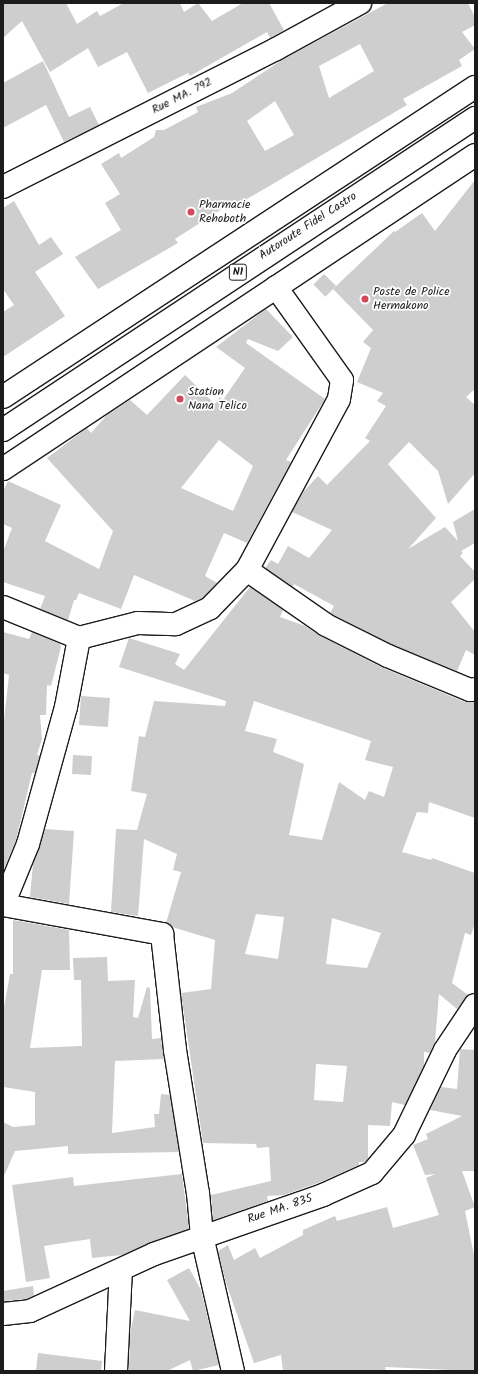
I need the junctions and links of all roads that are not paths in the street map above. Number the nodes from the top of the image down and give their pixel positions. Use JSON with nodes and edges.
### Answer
{"nodes":[{"id":1,"x":360,"y":3,"type":"edge"},
{"id":2,"x":475,"y":87,"type":"edge"},
{"id":3,"x":475,"y":118,"type":"edge"},
{"id":4,"x":475,"y":154,"type":"edge"},
{"id":5,"x":3,"y":187,"type":"edge"},
{"id":6,"x":276,"y":287,"type":"junction"},
{"id":7,"x":3,"y":397,"type":"edge"},
{"id":8,"x":3,"y":430,"type":"edge"},
{"id":9,"x":3,"y":469,"type":"edge"},
{"id":10,"x":247,"y":570,"type":"junction"},
{"id":11,"x":3,"y":607,"type":"edge"},
{"id":12,"x":79,"y":638,"type":"junction"},
{"id":13,"x":475,"y":689,"type":"edge"},
{"id":14,"x":3,"y":905,"type":"edge"},
{"id":15,"x":475,"y":1005,"type":"edge"},
{"id":16,"x":202,"y":1236,"type":"junction"},
{"id":17,"x":121,"y":1270,"type":"junction"},
{"id":18,"x":3,"y":1314,"type":"edge"},
{"id":19,"x":116,"y":1371,"type":"edge"},
{"id":20,"x":233,"y":1371,"type":"edge"}],
"edges":[{"from":1,"to":5,"type":"main road","name":"Rue MA. 792"},
{"from":2,"to":7,"type":"main road","number":"N1"},
{"from":3,"to":8,"type":"main road","name":"Autoroute Fidel Castro","number":"N1"},
{"from":4,"to":6,"type":"main road"},
{"from":6,"to":9,"type":"main road"},
{"from":6,"to":10,"type":"main road"},
{"from":10,"to":12,"type":"main road"},
{"from":10,"to":13,"type":"main road"},
{"from":11,"to":12,"type":"main road"},
{"from":12,"to":14,"type":"main road"},
{"from":14,"to":16,"type":"main road"},
{"from":15,"to":16,"type":"main road","name":"Rue MA. 835"},
{"from":16,"to":17,"type":"main road","name":"Rue MA. 835"},
{"from":16,"to":20,"type":"main road"},
{"from":17,"to":18,"type":"main road","name":"Rue MA. 835"},
{"from":17,"to":19,"type":"main road"}]}
